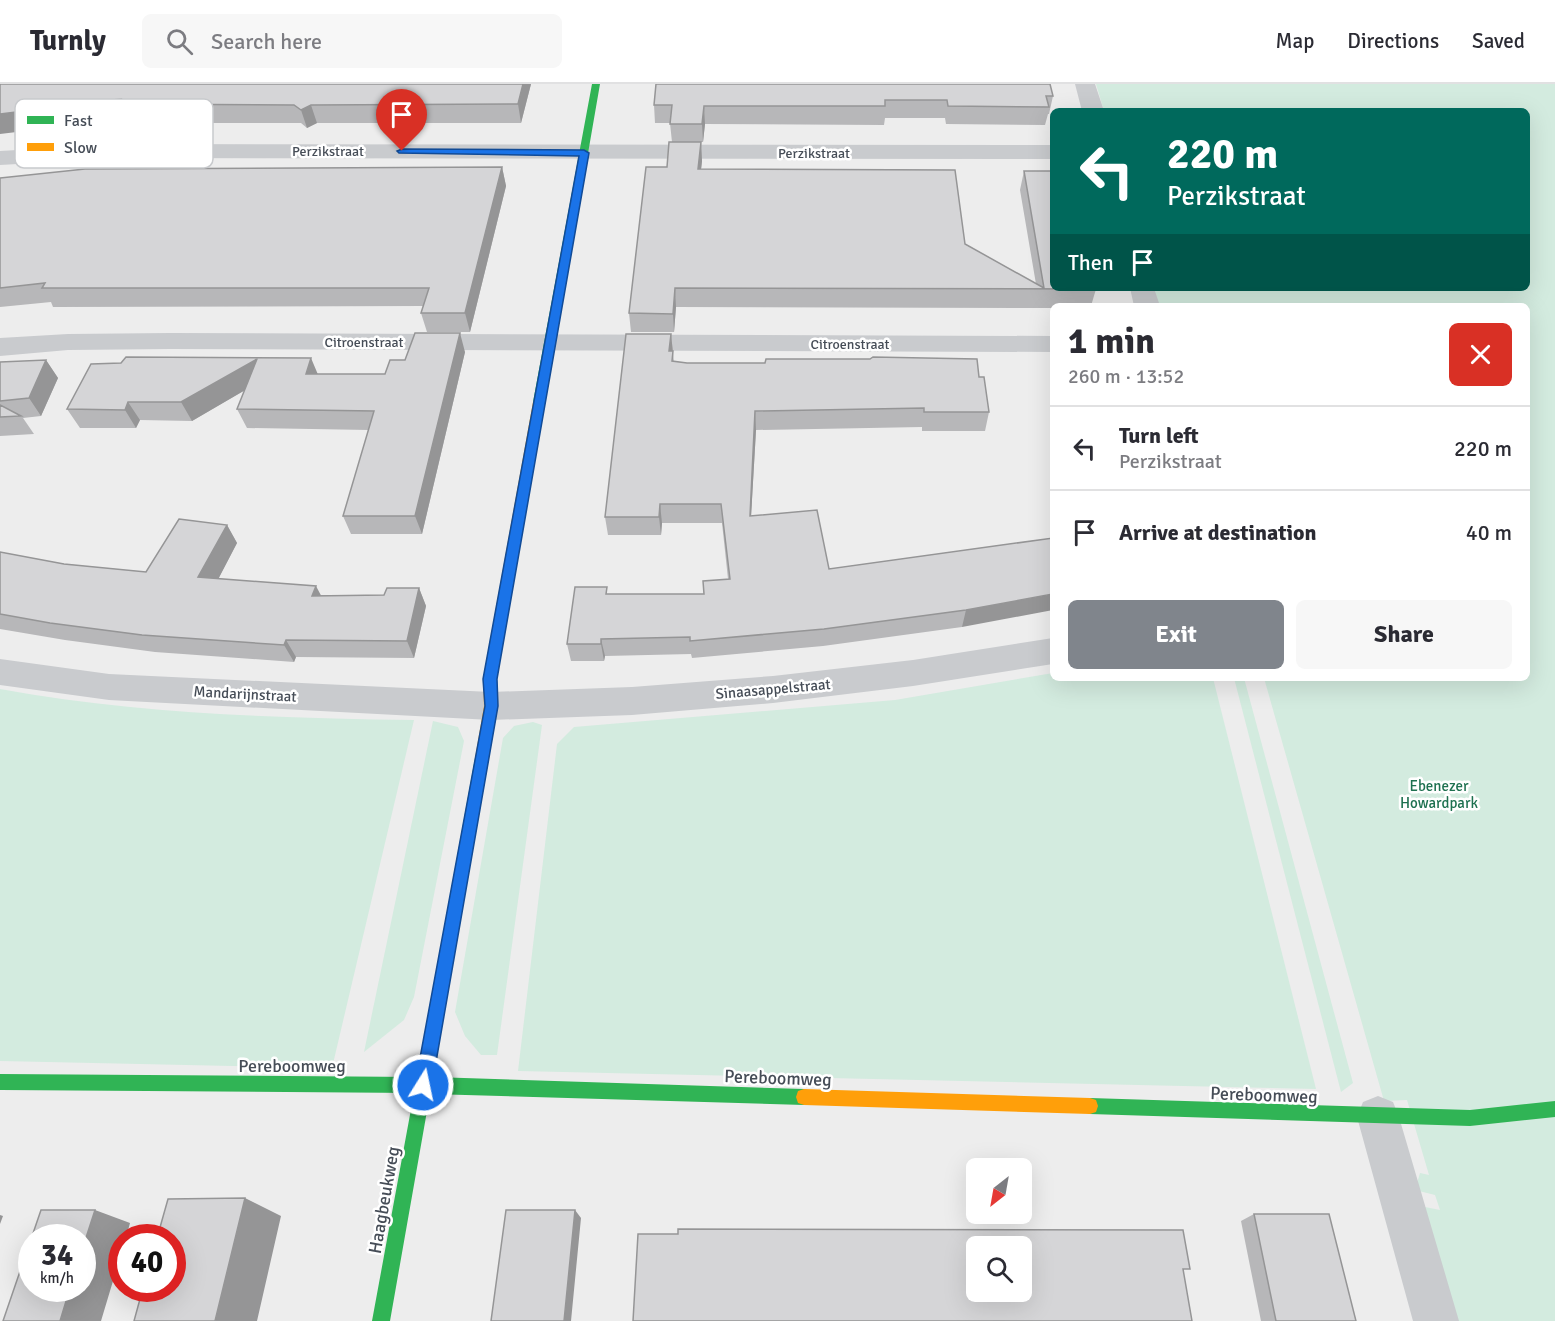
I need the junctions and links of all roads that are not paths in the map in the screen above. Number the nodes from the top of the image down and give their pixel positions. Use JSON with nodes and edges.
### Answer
{"nodes":[{"id":1,"x":596,"y":84,"type":"edge"},
{"id":2,"x":1085,"y":84,"type":"edge"},
{"id":3,"x":1092,"y":108,"type":"edge"},
{"id":4,"x":213,"y":151,"type":"edge"},
{"id":5,"x":1050,"y":152,"type":"edge"},
{"id":6,"x":584,"y":153,"type":"junction"},
{"id":7,"x":15,"y":157,"type":"edge"},
{"id":8,"x":0,"y":158,"type":"edge"},
{"id":9,"x":552,"y":342,"type":"junction"},
{"id":10,"x":1050,"y":344,"type":"edge"},
{"id":11,"x":0,"y":347,"type":"edge"},
{"id":12,"x":1050,"y":652,"type":"edge"},
{"id":13,"x":0,"y":672,"type":"edge"},
{"id":14,"x":491,"y":706,"type":"junction"},
{"id":15,"x":0,"y":1082,"type":"edge"},
{"id":16,"x":423,"y":1085,"type":"junction"},
{"id":17,"x":1555,"y":1109,"type":"edge"},
{"id":18,"x":1378,"y":1117,"type":"junction"},
{"id":19,"x":381,"y":1321,"type":"edge"},
{"id":20,"x":1436,"y":1321,"type":"edge"}],
"edges":[{"from":1,"to":6,"type":"street","name":"Haagbeukweg"},
{"from":2,"to":3,"type":"street"},
{"from":4,"to":6,"type":"street","name":"Perzikstraat"},
{"from":5,"to":6,"type":"street","name":"Perzikstraat"},
{"from":6,"to":9,"type":"street","name":"Haagbeukweg"},
{"from":7,"to":8,"type":"street","name":"Perzikstraat"},
{"from":9,"to":10,"type":"street","name":"Citroenstraat"},
{"from":9,"to":11,"type":"street","name":"Citroenstraat"},
{"from":9,"to":14,"type":"street","name":"Haagbeukweg"},
{"from":12,"to":14,"type":"street","name":"Sinaasappelstraat"},
{"from":13,"to":14,"type":"street","name":"Mandarijnstraat"},
{"from":14,"to":16,"type":"street","name":"Haagbeukweg"},
{"from":15,"to":16,"type":"street","name":"Pereboomweg"},
{"from":16,"to":18,"type":"street","name":"Pereboomweg"},
{"from":16,"to":19,"type":"street","name":"Haagbeukweg"},
{"from":17,"to":18,"type":"street","name":"Pereboomweg"},
{"from":18,"to":20,"type":"street"}]}
